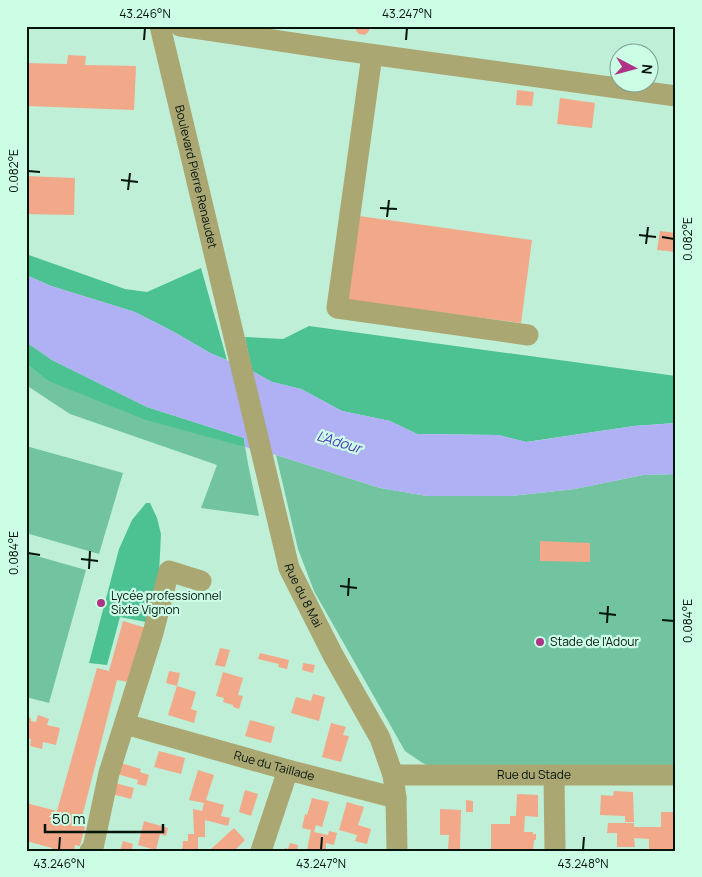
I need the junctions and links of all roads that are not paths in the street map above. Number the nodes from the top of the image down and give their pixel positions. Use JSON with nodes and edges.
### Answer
{"nodes":[{"id":1,"x":160,"y":26,"type":"edge"},
{"id":2,"x":180,"y":26,"type":"edge"},
{"id":3,"x":372,"y":55,"type":"junction"},
{"id":4,"x":676,"y":96,"type":"edge"},
{"id":5,"x":231,"y":328,"type":"joint"},
{"id":6,"x":528,"y":335,"type":"dead end"},
{"id":7,"x":201,"y":581,"type":"dead end"},
{"id":8,"x":125,"y":724,"type":"junction"},
{"id":9,"x":288,"y":770,"type":"junction"},
{"id":10,"x":676,"y":775,"type":"edge"},
{"id":11,"x":393,"y":776,"type":"junction"},
{"id":12,"x":554,"y":776,"type":"junction"},
{"id":13,"x":396,"y":798,"type":"junction"},
{"id":14,"x":90,"y":851,"type":"edge"},
{"id":15,"x":261,"y":851,"type":"edge"},
{"id":16,"x":397,"y":851,"type":"edge"},
{"id":17,"x":555,"y":851,"type":"edge"}],
"edges":[{"from":1,"to":5,"type":"street","name":"Boulevard Pierre Renaudet"},
{"from":2,"to":3,"type":"street"},
{"from":3,"to":4,"type":"street"},
{"from":3,"to":6,"type":"street"},
{"from":5,"to":11,"type":"street","name":"Rue du 8 Mai"},
{"from":7,"to":8,"type":"street"},
{"from":8,"to":9,"type":"street","name":"Rue du Taillade"},
{"from":8,"to":14,"type":"street"},
{"from":9,"to":13,"type":"street","name":"Rue du Taillade"},
{"from":9,"to":15,"type":"street"},
{"from":10,"to":12,"type":"street","name":"Rue du Stade"},
{"from":11,"to":12,"type":"street","name":"Rue du Stade"},
{"from":11,"to":13,"type":"street","name":"Rue du 8 Mai"},
{"from":12,"to":17,"type":"street"},
{"from":13,"to":16,"type":"street","name":"Rue du 8 Mai"}]}
